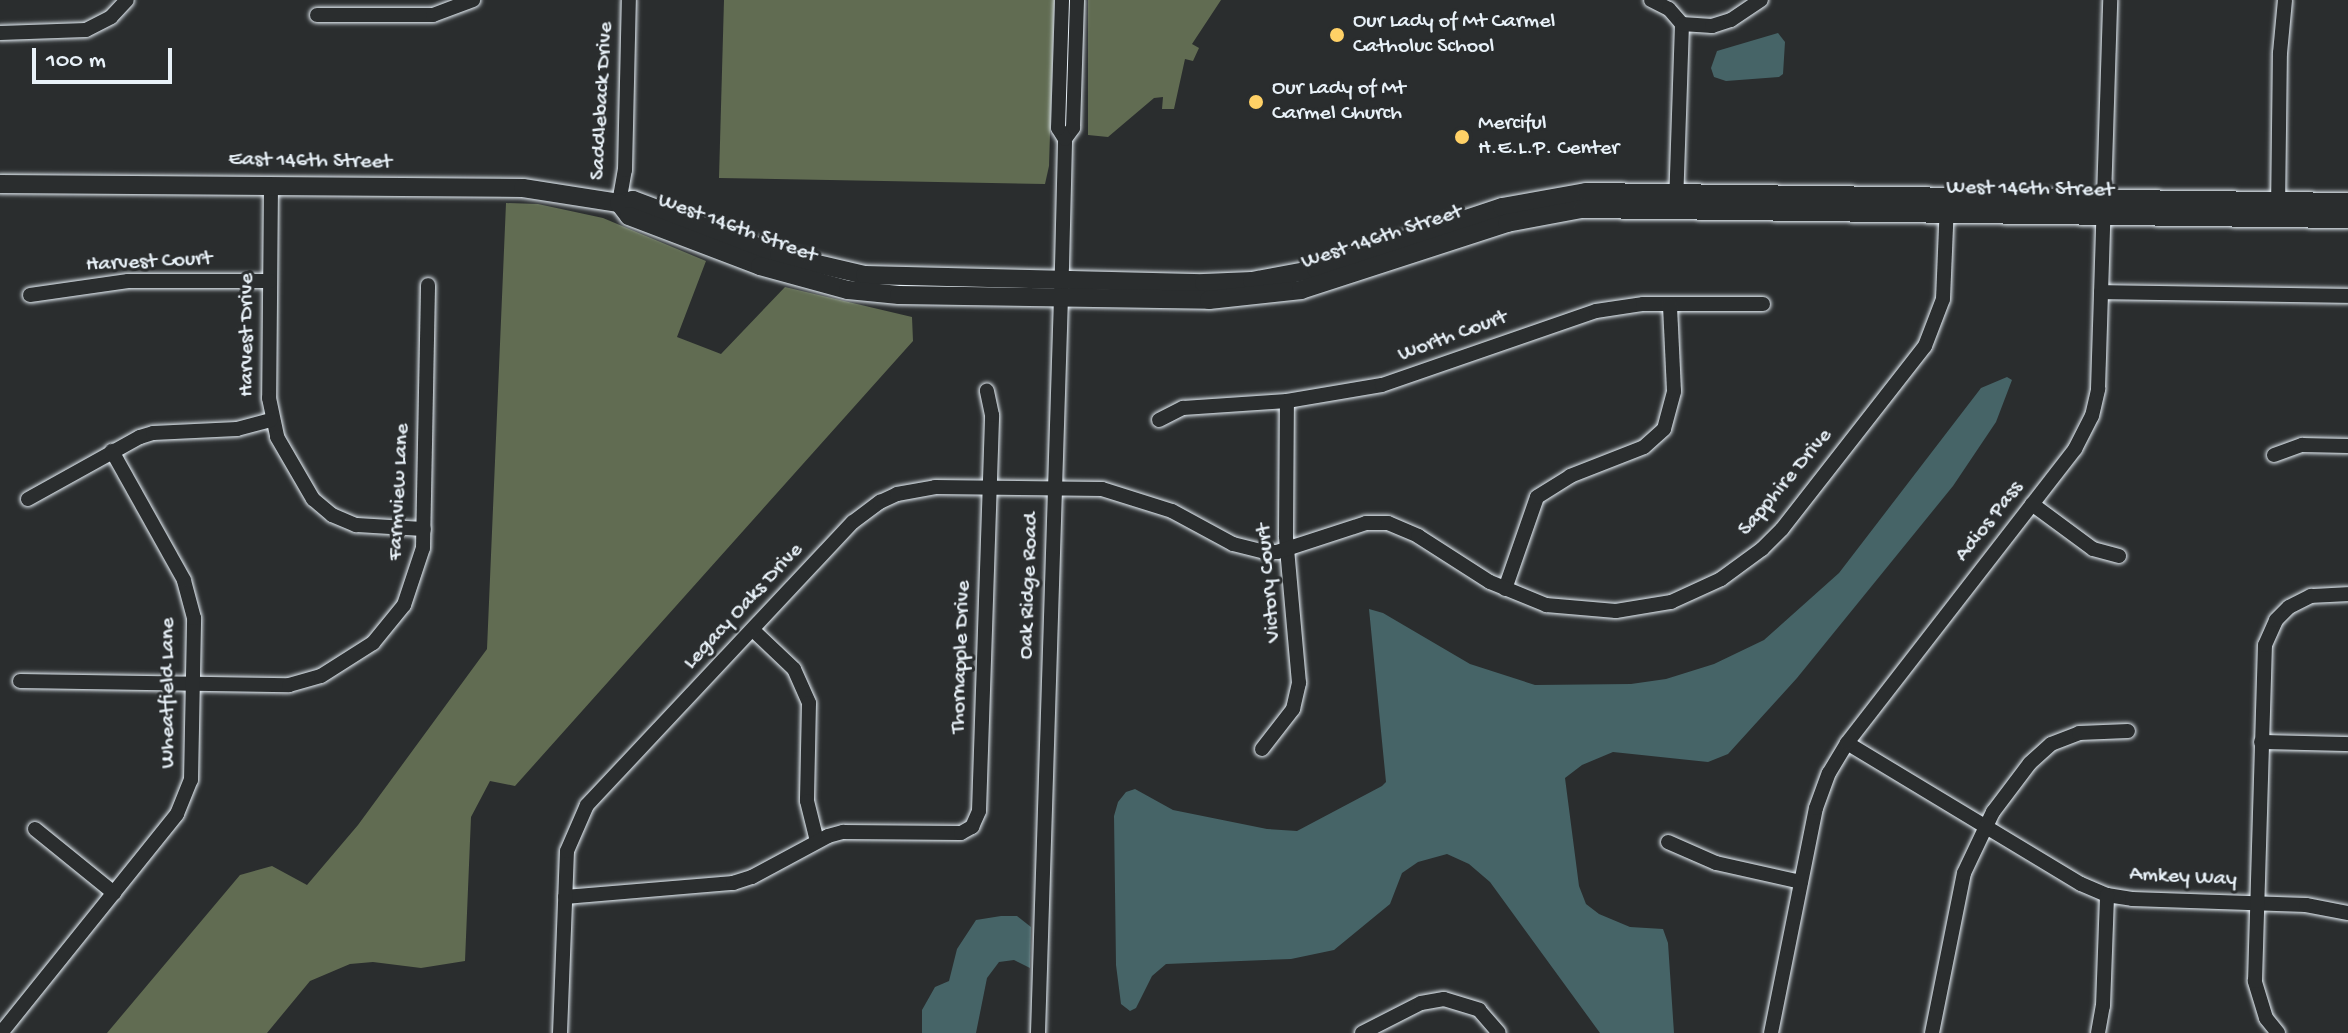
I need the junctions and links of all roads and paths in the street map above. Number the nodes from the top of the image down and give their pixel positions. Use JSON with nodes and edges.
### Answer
{"nodes":[{"id":1,"x":127,"y":0,"type":"edge"},
{"id":2,"x":473,"y":0,"type":"edge"},
{"id":3,"x":629,"y":0,"type":"edge"},
{"id":4,"x":1062,"y":0,"type":"edge"},
{"id":5,"x":1077,"y":0,"type":"edge"},
{"id":6,"x":1651,"y":0,"type":"edge"},
{"id":7,"x":1761,"y":0,"type":"edge"},
{"id":8,"x":2110,"y":0,"type":"edge"},
{"id":9,"x":2285,"y":0,"type":"edge"},
{"id":10,"x":317,"y":15,"type":"dead end"},
{"id":11,"x":1682,"y":24,"type":"junction"},
{"id":12,"x":0,"y":33,"type":"edge"},
{"id":13,"x":1065,"y":139,"type":"junction"},
{"id":14,"x":0,"y":184,"type":"edge"},
{"id":15,"x":271,"y":185,"type":"junction"},
{"id":16,"x":1676,"y":200,"type":"junction"},
{"id":17,"x":2348,"y":202,"type":"edge"},
{"id":18,"x":619,"y":203,"type":"junction"},
{"id":19,"x":1947,"y":205,"type":"junction"},
{"id":20,"x":2103,"y":207,"type":"junction"},
{"id":21,"x":2278,"y":209,"type":"junction"},
{"id":22,"x":2348,"y":219,"type":"edge"},
{"id":23,"x":270,"y":281,"type":"junction"},
{"id":24,"x":428,"y":285,"type":"dead end"},
{"id":25,"x":1061,"y":289,"type":"junction"},
{"id":26,"x":2101,"y":292,"type":"junction"},
{"id":27,"x":30,"y":295,"type":"dead end"},
{"id":28,"x":2348,"y":296,"type":"edge"},
{"id":29,"x":1763,"y":304,"type":"dead end"},
{"id":30,"x":1670,"y":305,"type":"junction"},
{"id":31,"x":987,"y":391,"type":"dead end"},
{"id":32,"x":1287,"y":401,"type":"junction"},
{"id":33,"x":271,"y":420,"type":"junction"},
{"id":34,"x":1159,"y":420,"type":"dead end"},
{"id":35,"x":2348,"y":446,"type":"edge"},
{"id":36,"x":112,"y":451,"type":"junction"},
{"id":37,"x":2274,"y":455,"type":"dead end"},
{"id":38,"x":990,"y":486,"type":"junction"},
{"id":39,"x":1055,"y":486,"type":"junction"},
{"id":40,"x":28,"y":499,"type":"dead end"},
{"id":41,"x":2032,"y":504,"type":"junction"},
{"id":42,"x":424,"y":529,"type":"junction"},
{"id":43,"x":1287,"y":549,"type":"junction"},
{"id":44,"x":2119,"y":556,"type":"dead end"},
{"id":45,"x":1505,"y":589,"type":"junction"},
{"id":46,"x":2348,"y":594,"type":"edge"},
{"id":47,"x":754,"y":631,"type":"junction"},
{"id":48,"x":20,"y":681,"type":"dead end"},
{"id":49,"x":194,"y":685,"type":"junction"},
{"id":50,"x":2128,"y":731,"type":"dead end"},
{"id":51,"x":2261,"y":742,"type":"junction"},
{"id":52,"x":1847,"y":743,"type":"junction"},
{"id":53,"x":2348,"y":744,"type":"edge"},
{"id":54,"x":1262,"y":749,"type":"dead end"},
{"id":55,"x":1984,"y":826,"type":"junction"},
{"id":56,"x":35,"y":829,"type":"dead end"},
{"id":57,"x":817,"y":841,"type":"junction"},
{"id":58,"x":1668,"y":842,"type":"dead end"},
{"id":59,"x":1801,"y":882,"type":"junction"},
{"id":60,"x":114,"y":893,"type":"junction"},
{"id":61,"x":2107,"y":895,"type":"junction"},
{"id":62,"x":565,"y":897,"type":"junction"},
{"id":63,"x":2257,"y":903,"type":"junction"},
{"id":64,"x":2348,"y":913,"type":"edge"},
{"id":65,"x":1,"y":1033,"type":"edge"},
{"id":66,"x":560,"y":1033,"type":"edge"},
{"id":67,"x":1038,"y":1033,"type":"edge"},
{"id":68,"x":1362,"y":1033,"type":"edge"},
{"id":69,"x":1499,"y":1033,"type":"edge"},
{"id":70,"x":1771,"y":1033,"type":"edge"},
{"id":71,"x":1932,"y":1033,"type":"edge"},
{"id":72,"x":2098,"y":1033,"type":"edge"},
{"id":73,"x":2278,"y":1033,"type":"edge"}],
"edges":[{"from":1,"to":12,"type":"street"},
{"from":2,"to":10,"type":"street"},
{"from":3,"to":18,"type":"street","name":"Saddleback Drive"},
{"from":4,"to":13,"type":"street","name":"Oak Ridge Road"},
{"from":5,"to":13,"type":"street","name":"Oak Ridge Road"},
{"from":6,"to":11,"type":"street"},
{"from":7,"to":11,"type":"street"},
{"from":8,"to":20,"type":"street","name":"Adios Pass"},
{"from":9,"to":21,"type":"street"},
{"from":11,"to":16,"type":"street"},
{"from":13,"to":25,"type":"street","name":"Oak Ridge Road"},
{"from":14,"to":15,"type":"main road","name":"East 146th Street"},
{"from":15,"to":18,"type":"main road","name":"East 146th Street"},
{"from":15,"to":23,"type":"street","name":"Harvest Drive"},
{"from":16,"to":19,"type":"main road","name":"West 146th Street"},
{"from":16,"to":25,"type":"main road","name":"West 146th Street"},
{"from":17,"to":21,"type":"main road","name":"West 146th Street"},
{"from":18,"to":25,"type":"main road","name":"West 146th Street"},
{"from":19,"to":20,"type":"main road","name":"West 146th Street"},
{"from":19,"to":45,"type":"street","name":"Sapphire Drive"},
{"from":20,"to":21,"type":"main road","name":"West 146th Street"},
{"from":20,"to":26,"type":"street","name":"Adios Pass"},
{"from":21,"to":22,"type":"main road","name":"West 146th Street"},
{"from":23,"to":27,"type":"street","name":"Harvest Court"},
{"from":23,"to":33,"type":"street","name":"Harvest Drive"},
{"from":24,"to":42,"type":"street","name":"Farmview Lane"},
{"from":25,"to":39,"type":"street","name":"Oak Ridge Road"},
{"from":26,"to":28,"type":"street"},
{"from":26,"to":41,"type":"street","name":"Adios Pass"},
{"from":29,"to":30,"type":"street","name":"Worth Court"},
{"from":30,"to":32,"type":"street","name":"Worth Court"},
{"from":30,"to":45,"type":"street"},
{"from":31,"to":38,"type":"street","name":"Thornapple Drive"},
{"from":32,"to":34,"type":"street","name":"Worth Court"},
{"from":32,"to":43,"type":"street","name":"Victory Court"},
{"from":33,"to":36,"type":"street"},
{"from":33,"to":42,"type":"street","name":"Harvest Drive"},
{"from":35,"to":37,"type":"street"},
{"from":36,"to":40,"type":"street"},
{"from":36,"to":49,"type":"street","name":"Wheatfield Lane"},
{"from":38,"to":39,"type":"street","name":"Legacy Oaks Drive"},
{"from":38,"to":47,"type":"street","name":"Legacy Oaks Drive"},
{"from":38,"to":57,"type":"street","name":"Thornapple Drive"},
{"from":39,"to":43,"type":"street","name":"Sapphire Drive"},
{"from":39,"to":67,"type":"street","name":"Oak Ridge Road"},
{"from":41,"to":44,"type":"street"},
{"from":41,"to":52,"type":"street","name":"Adios Pass"},
{"from":42,"to":49,"type":"street","name":"Farmview Lane"},
{"from":43,"to":45,"type":"street","name":"Sapphire Drive"},
{"from":43,"to":54,"type":"street","name":"Victory Court"},
{"from":46,"to":51,"type":"street"},
{"from":47,"to":57,"type":"street"},
{"from":47,"to":62,"type":"street","name":"Legacy Oaks Drive"},
{"from":48,"to":49,"type":"street","name":"Farmview Lane"},
{"from":49,"to":60,"type":"street","name":"Wheatfield Lane"},
{"from":50,"to":55,"type":"street"},
{"from":51,"to":53,"type":"street"},
{"from":51,"to":63,"type":"street"},
{"from":52,"to":55,"type":"street","name":"Amkey Way"},
{"from":52,"to":59,"type":"street","name":"Adios Pass"},
{"from":55,"to":61,"type":"street","name":"Amkey Way"},
{"from":55,"to":71,"type":"street"},
{"from":56,"to":60,"type":"street"},
{"from":57,"to":62,"type":"street"},
{"from":58,"to":59,"type":"street"},
{"from":59,"to":70,"type":"street","name":"Adios Pass"},
{"from":60,"to":65,"type":"street","name":"Wheatfield Lane"},
{"from":61,"to":63,"type":"street","name":"Amkey Way"},
{"from":61,"to":72,"type":"street"},
{"from":62,"to":66,"type":"street","name":"Legacy Oaks Drive"},
{"from":63,"to":64,"type":"street","name":"Amkey Way"},
{"from":63,"to":73,"type":"street"},
{"from":68,"to":69,"type":"street"}]}
